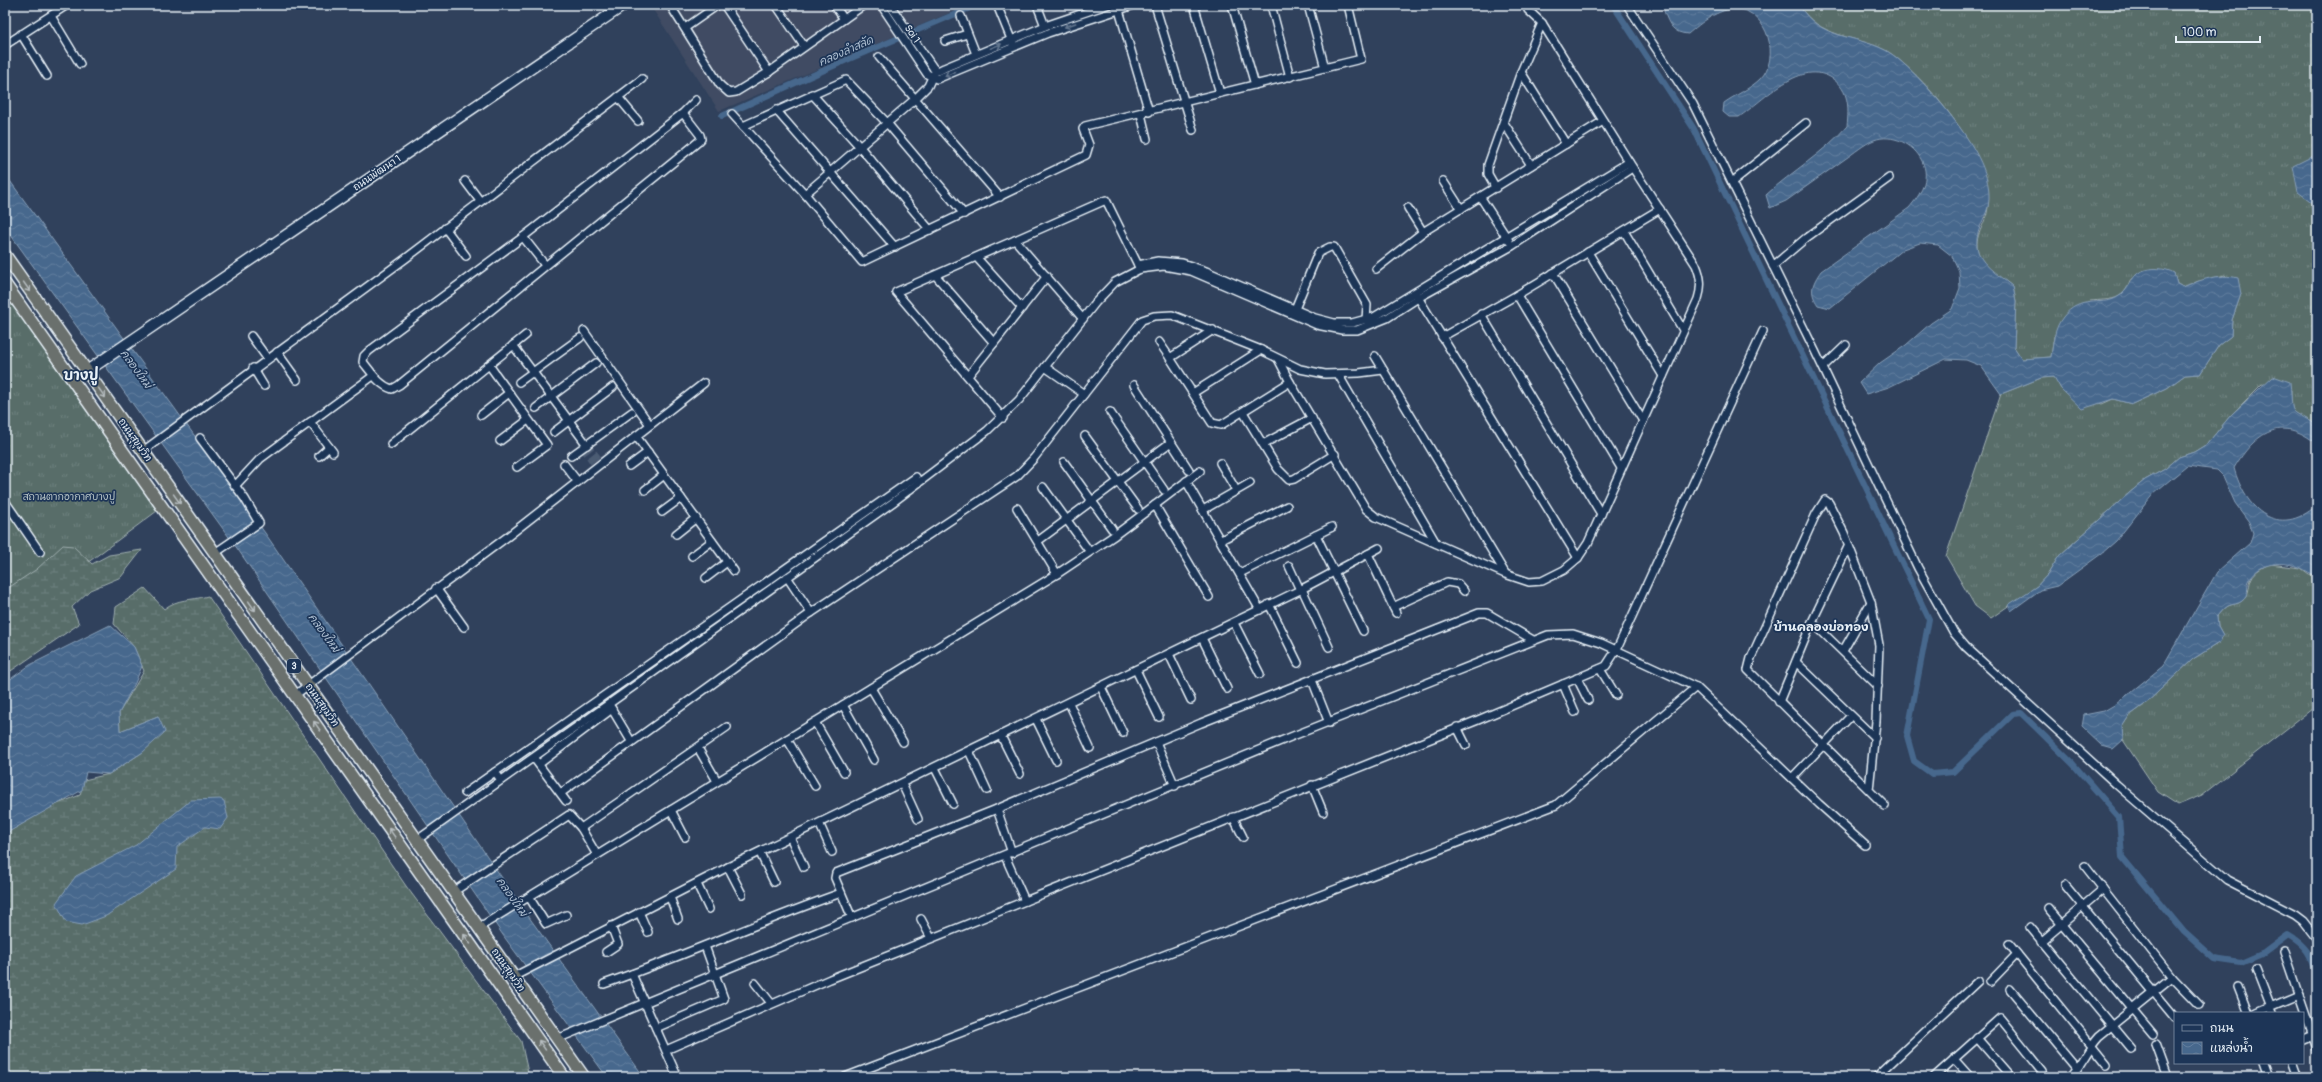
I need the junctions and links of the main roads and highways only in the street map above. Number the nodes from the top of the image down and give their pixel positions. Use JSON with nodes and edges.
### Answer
{"nodes":[{"id":1,"x":624,"y":5,"type":"edge"},
{"id":2,"x":5,"y":255,"type":"edge"},
{"id":3,"x":5,"y":284,"type":"edge"},
{"id":4,"x":87,"y":372,"type":"junction"},
{"id":5,"x":564,"y":1077,"type":"edge"},
{"id":6,"x":584,"y":1077,"type":"edge"}],
"edges":[{"from":1,"to":4,"type":"main road","name":"ถนนพัฒนา 1"},
{"from":2,"to":4,"type":"highway","name":"ถนนสุขุมวิท","number":"3","one_way":true},
{"from":5,"to":3,"type":"highway","name":"ถนนสุขุมวิท","number":"3","one_way":true},
{"from":4,"to":6,"type":"highway","name":"ถนนสุขุมวิท","number":"3","one_way":true}]}
